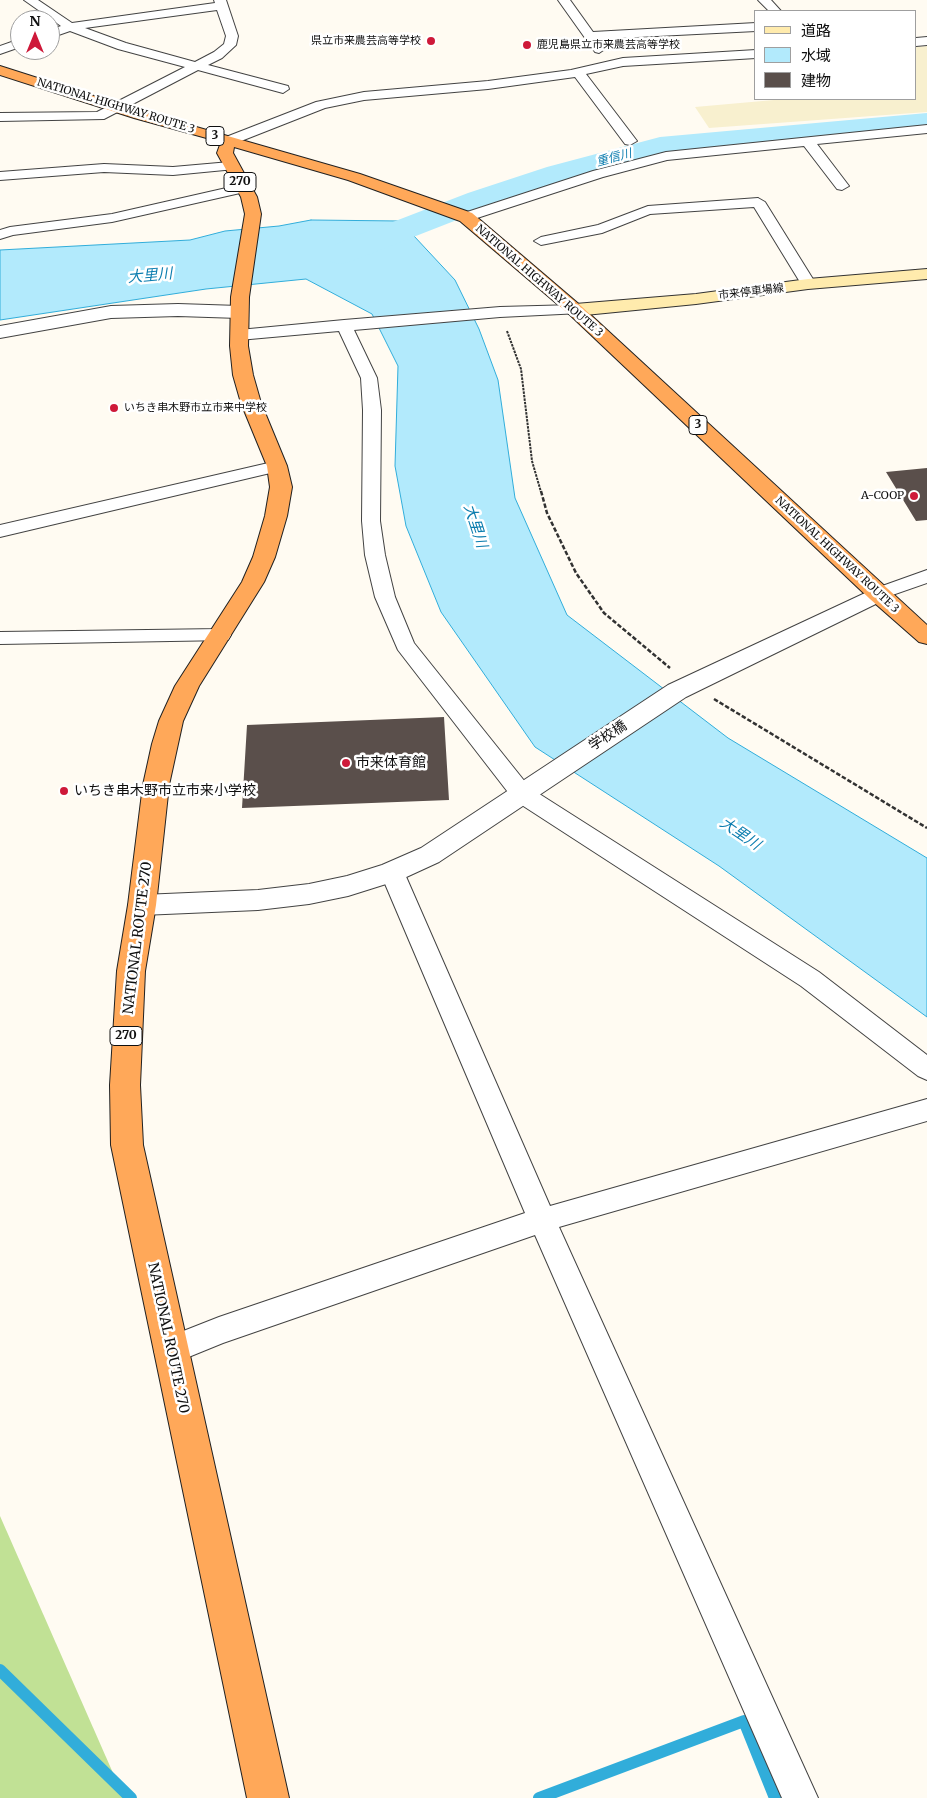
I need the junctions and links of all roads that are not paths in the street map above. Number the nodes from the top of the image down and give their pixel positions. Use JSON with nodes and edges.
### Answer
{"nodes":[{"id":1,"x":30,"y":0,"type":"edge"},
{"id":2,"x":568,"y":0,"type":"edge"},
{"id":3,"x":764,"y":0,"type":"edge"},
{"id":4,"x":221,"y":3,"type":"edge"},
{"id":5,"x":774,"y":10,"type":"edge"},
{"id":6,"x":70,"y":27,"type":"junction"},
{"id":7,"x":754,"y":27,"type":"edge"},
{"id":8,"x":60,"y":30,"type":"edge"},
{"id":9,"x":590,"y":36,"type":"junction"},
{"id":10,"x":754,"y":54,"type":"edge"},
{"id":11,"x":195,"y":66,"type":"junction"},
{"id":12,"x":611,"y":66,"type":"junction"},
{"id":13,"x":0,"y":70,"type":"edge"},
{"id":14,"x":578,"y":72,"type":"junction"},
{"id":15,"x":283,"y":89,"type":"dead end"},
{"id":16,"x":116,"y":108,"type":"junction"},
{"id":17,"x":0,"y":117,"type":"edge"},
{"id":18,"x":927,"y":129,"type":"edge"},
{"id":19,"x":231,"y":140,"type":"junction"},
{"id":20,"x":630,"y":141,"type":"dead end"},
{"id":21,"x":807,"y":141,"type":"junction"},
{"id":22,"x":230,"y":166,"type":"junction"},
{"id":23,"x":0,"y":176,"type":"edge"},
{"id":24,"x":842,"y":186,"type":"dead end"},
{"id":25,"x":244,"y":188,"type":"junction"},
{"id":26,"x":466,"y":217,"type":"junction"},
{"id":27,"x":0,"y":235,"type":"edge"},
{"id":28,"x":541,"y":242,"type":"dead end"},
{"id":29,"x":927,"y":274,"type":"edge"},
{"id":30,"x":808,"y":284,"type":"junction"},
{"id":31,"x":575,"y":310,"type":"junction"},
{"id":32,"x":239,"y":315,"type":"junction"},
{"id":33,"x":349,"y":325,"type":"junction"},
{"id":34,"x":0,"y":332,"type":"edge"},
{"id":35,"x":277,"y":466,"type":"junction"},
{"id":36,"x":0,"y":531,"type":"edge"},
{"id":37,"x":927,"y":576,"type":"edge"},
{"id":38,"x":878,"y":594,"type":"junction"},
{"id":39,"x":221,"y":634,"type":"junction"},
{"id":40,"x":927,"y":637,"type":"edge"},
{"id":41,"x":0,"y":638,"type":"edge"},
{"id":42,"x":531,"y":788,"type":"junction"},
{"id":43,"x":392,"y":872,"type":"junction"},
{"id":44,"x":142,"y":905,"type":"junction"},
{"id":45,"x":927,"y":1069,"type":"edge"},
{"id":46,"x":927,"y":1110,"type":"edge"},
{"id":47,"x":542,"y":1220,"type":"junction"},
{"id":48,"x":170,"y":1351,"type":"junction"},
{"id":49,"x":268,"y":1798,"type":"edge"},
{"id":50,"x":800,"y":1798,"type":"edge"}],
"edges":[{"from":1,"to":6,"type":"street"},
{"from":2,"to":9,"type":"street"},
{"from":3,"to":5,"type":"street"},
{"from":4,"to":6,"type":"street"},
{"from":4,"to":11,"type":"street"},
{"from":6,"to":8,"type":"street"},
{"from":6,"to":11,"type":"street"},
{"from":7,"to":9,"type":"street"},
{"from":9,"to":12,"type":"street"},
{"from":10,"to":12,"type":"street"},
{"from":11,"to":15,"type":"street"},
{"from":11,"to":16,"type":"street"},
{"from":12,"to":14,"type":"street"},
{"from":13,"to":16,"type":"highway","name":"NATIONAL HIGHWAY ROUTE 3","number":"3"},
{"from":14,"to":19,"type":"street"},
{"from":14,"to":20,"type":"street"},
{"from":16,"to":17,"type":"street"},
{"from":16,"to":19,"type":"highway","name":"NATIONAL HIGHWAY ROUTE 3","number":"3"},
{"from":18,"to":21,"type":"street"},
{"from":19,"to":22,"type":"highway","name":"NATIONAL ROUTE 270","number":"270"},
{"from":19,"to":26,"type":"highway","name":"NATIONAL HIGHWAY ROUTE 3","number":"3"},
{"from":21,"to":24,"type":"street"},
{"from":21,"to":26,"type":"street"},
{"from":22,"to":23,"type":"street"},
{"from":22,"to":25,"type":"highway","name":"NATIONAL ROUTE 270","number":"270"},
{"from":25,"to":27,"type":"street"},
{"from":25,"to":32,"type":"highway","name":"NATIONAL ROUTE 270","number":"270"},
{"from":26,"to":31,"type":"highway","name":"NATIONAL HIGHWAY ROUTE 3","number":"3"},
{"from":28,"to":30,"type":"street"},
{"from":29,"to":30,"type":"main road","name":"市来停車場線"},
{"from":30,"to":31,"type":"main road","name":"市来停車場線"},
{"from":31,"to":33,"type":"street"},
{"from":31,"to":38,"type":"highway","name":"NATIONAL HIGHWAY ROUTE 3","number":"3"},
{"from":32,"to":33,"type":"street"},
{"from":32,"to":34,"type":"street"},
{"from":32,"to":35,"type":"highway","name":"NATIONAL ROUTE 270","number":"270"},
{"from":33,"to":42,"type":"street"},
{"from":35,"to":36,"type":"street"},
{"from":35,"to":39,"type":"highway","name":"NATIONAL ROUTE 270","number":"270"},
{"from":37,"to":38,"type":"street"},
{"from":38,"to":40,"type":"highway","name":"NATIONAL HIGHWAY ROUTE 3","number":"3"},
{"from":38,"to":42,"type":"street","name":"学校橋"},
{"from":39,"to":41,"type":"street"},
{"from":39,"to":44,"type":"highway","name":"NATIONAL ROUTE 270","number":"270"},
{"from":42,"to":43,"type":"street","name":"学校橋"},
{"from":42,"to":45,"type":"street"},
{"from":43,"to":44,"type":"street","name":"学校橋"},
{"from":43,"to":47,"type":"street"},
{"from":44,"to":48,"type":"highway","name":"NATIONAL ROUTE 270","number":"270"},
{"from":46,"to":47,"type":"street"},
{"from":47,"to":48,"type":"street"},
{"from":47,"to":50,"type":"street"},
{"from":48,"to":49,"type":"highway","name":"NATIONAL ROUTE 270","number":"270"}]}
